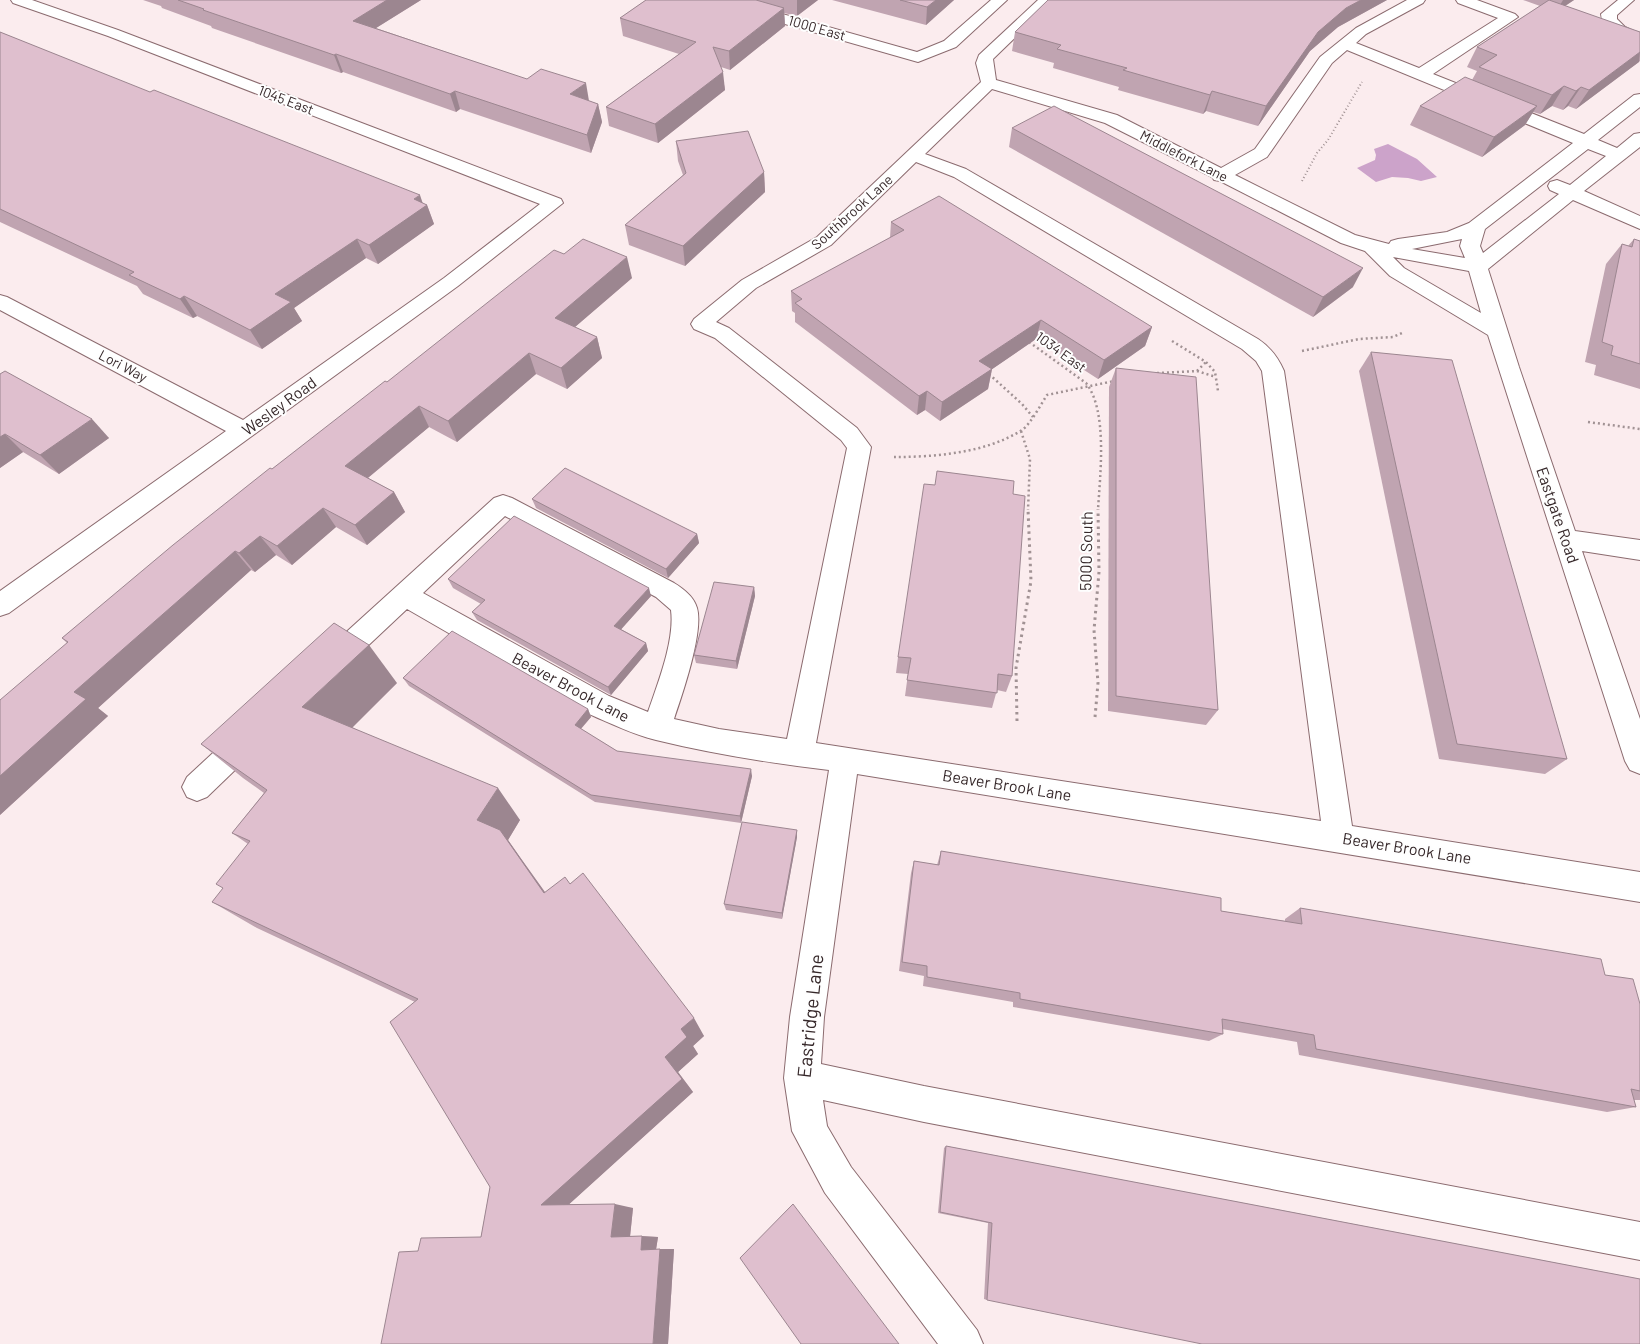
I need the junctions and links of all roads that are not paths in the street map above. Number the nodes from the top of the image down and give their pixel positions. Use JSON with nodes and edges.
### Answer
{"nodes":[{"id":1,"x":18,"y":0,"type":"edge"},
{"id":2,"x":716,"y":0,"type":"edge"},
{"id":3,"x":1000,"y":0,"type":"edge"},
{"id":4,"x":1047,"y":0,"type":"edge"},
{"id":5,"x":1418,"y":0,"type":"edge"},
{"id":6,"x":1463,"y":0,"type":"edge"},
{"id":7,"x":1627,"y":0,"type":"edge"},
{"id":8,"x":1640,"y":39,"type":"edge"},
{"id":9,"x":1346,"y":44,"type":"junction"},
{"id":10,"x":1421,"y":74,"type":"junction"},
{"id":11,"x":989,"y":83,"type":"junction"},
{"id":12,"x":1640,"y":99,"type":"edge"},
{"id":13,"x":1640,"y":138,"type":"edge"},
{"id":14,"x":1586,"y":142,"type":"junction"},
{"id":15,"x":913,"y":155,"type":"junction"},
{"id":16,"x":1619,"y":155,"type":"junction"},
{"id":17,"x":1220,"y":176,"type":"junction"},
{"id":18,"x":1539,"y":178,"type":"junction"},
{"id":19,"x":1572,"y":193,"type":"junction"},
{"id":20,"x":554,"y":203,"type":"joint"},
{"id":21,"x":1640,"y":223,"type":"edge"},
{"id":22,"x":1476,"y":227,"type":"junction"},
{"id":23,"x":1372,"y":247,"type":"junction"},
{"id":24,"x":1478,"y":267,"type":"junction"},
{"id":25,"x":0,"y":302,"type":"edge"},
{"id":26,"x":1498,"y":332,"type":"junction"},
{"id":27,"x":245,"y":430,"type":"junction"},
{"id":28,"x":1566,"y":539,"type":"junction"},
{"id":29,"x":1640,"y":550,"type":"edge"},
{"id":30,"x":404,"y":595,"type":"junction"},
{"id":31,"x":0,"y":605,"type":"edge"},
{"id":32,"x":311,"y":681,"type":"edge"},
{"id":33,"x":268,"y":721,"type":"edge"},
{"id":34,"x":657,"y":728,"type":"junction"},
{"id":35,"x":798,"y":754,"type":"junction"},
{"id":36,"x":845,"y":759,"type":"junction"},
{"id":37,"x":1640,"y":761,"type":"edge"},
{"id":38,"x":197,"y":787,"type":"dead end"},
{"id":39,"x":1338,"y":837,"type":"junction"},
{"id":40,"x":1640,"y":887,"type":"edge"},
{"id":41,"x":802,"y":1078,"type":"junction"},
{"id":42,"x":1640,"y":1241,"type":"edge"},
{"id":43,"x":963,"y":1344,"type":"edge"}],
"edges":[{"from":1,"to":20,"type":"street","name":"1045 East"},
{"from":2,"to":3,"type":"street","name":"1000 East"},
{"from":4,"to":11,"type":"street"},
{"from":5,"to":9,"type":"street"},
{"from":6,"to":10,"type":"street"},
{"from":7,"to":8,"type":"street"},
{"from":9,"to":10,"type":"street"},
{"from":9,"to":17,"type":"street"},
{"from":10,"to":14,"type":"street"},
{"from":11,"to":15,"type":"street","name":"Southbrook Lane"},
{"from":11,"to":17,"type":"street","name":"Middlefork Lane"},
{"from":12,"to":14,"type":"street"},
{"from":13,"to":16,"type":"street"},
{"from":14,"to":16,"type":"street"},
{"from":14,"to":18,"type":"street"},
{"from":15,"to":35,"type":"street","name":"Southbrook Lane"},
{"from":15,"to":39,"type":"street"},
{"from":16,"to":19,"type":"street"},
{"from":17,"to":23,"type":"street","name":"Middlefork Lane"},
{"from":18,"to":19,"type":"street"},
{"from":18,"to":22,"type":"street"},
{"from":19,"to":21,"type":"street"},
{"from":19,"to":24,"type":"street"},
{"from":20,"to":27,"type":"street","name":"Wesley Road"},
{"from":22,"to":23,"type":"street"},
{"from":22,"to":24,"type":"street","name":"Eastgate Road"},
{"from":23,"to":24,"type":"street","name":"Middlefork Lane"},
{"from":23,"to":26,"type":"street","name":"Middlefork Lane"},
{"from":24,"to":26,"type":"street","name":"Eastgate Road"},
{"from":25,"to":27,"type":"street","name":"Lori Way"},
{"from":26,"to":28,"type":"street","name":"Eastgate Road"},
{"from":27,"to":31,"type":"street","name":"Wesley Road"},
{"from":28,"to":29,"type":"street"},
{"from":28,"to":37,"type":"street","name":"Eastgate Road"},
{"from":30,"to":32,"type":"street"},
{"from":30,"to":34,"type":"street","name":"Beaver Brook Lane"},
{"from":30,"to":34,"type":"street"},
{"from":33,"to":38,"type":"street"},
{"from":34,"to":35,"type":"street","name":"Beaver Brook Lane"},
{"from":35,"to":36,"type":"street","name":"Beaver Brook Lane"},
{"from":36,"to":39,"type":"street","name":"Beaver Brook Lane"},
{"from":36,"to":41,"type":"street","name":"Eastridge Lane"},
{"from":39,"to":40,"type":"street","name":"Beaver Brook Lane"},
{"from":41,"to":42,"type":"street"},
{"from":41,"to":43,"type":"street","name":"Eastridge Lane"}]}
